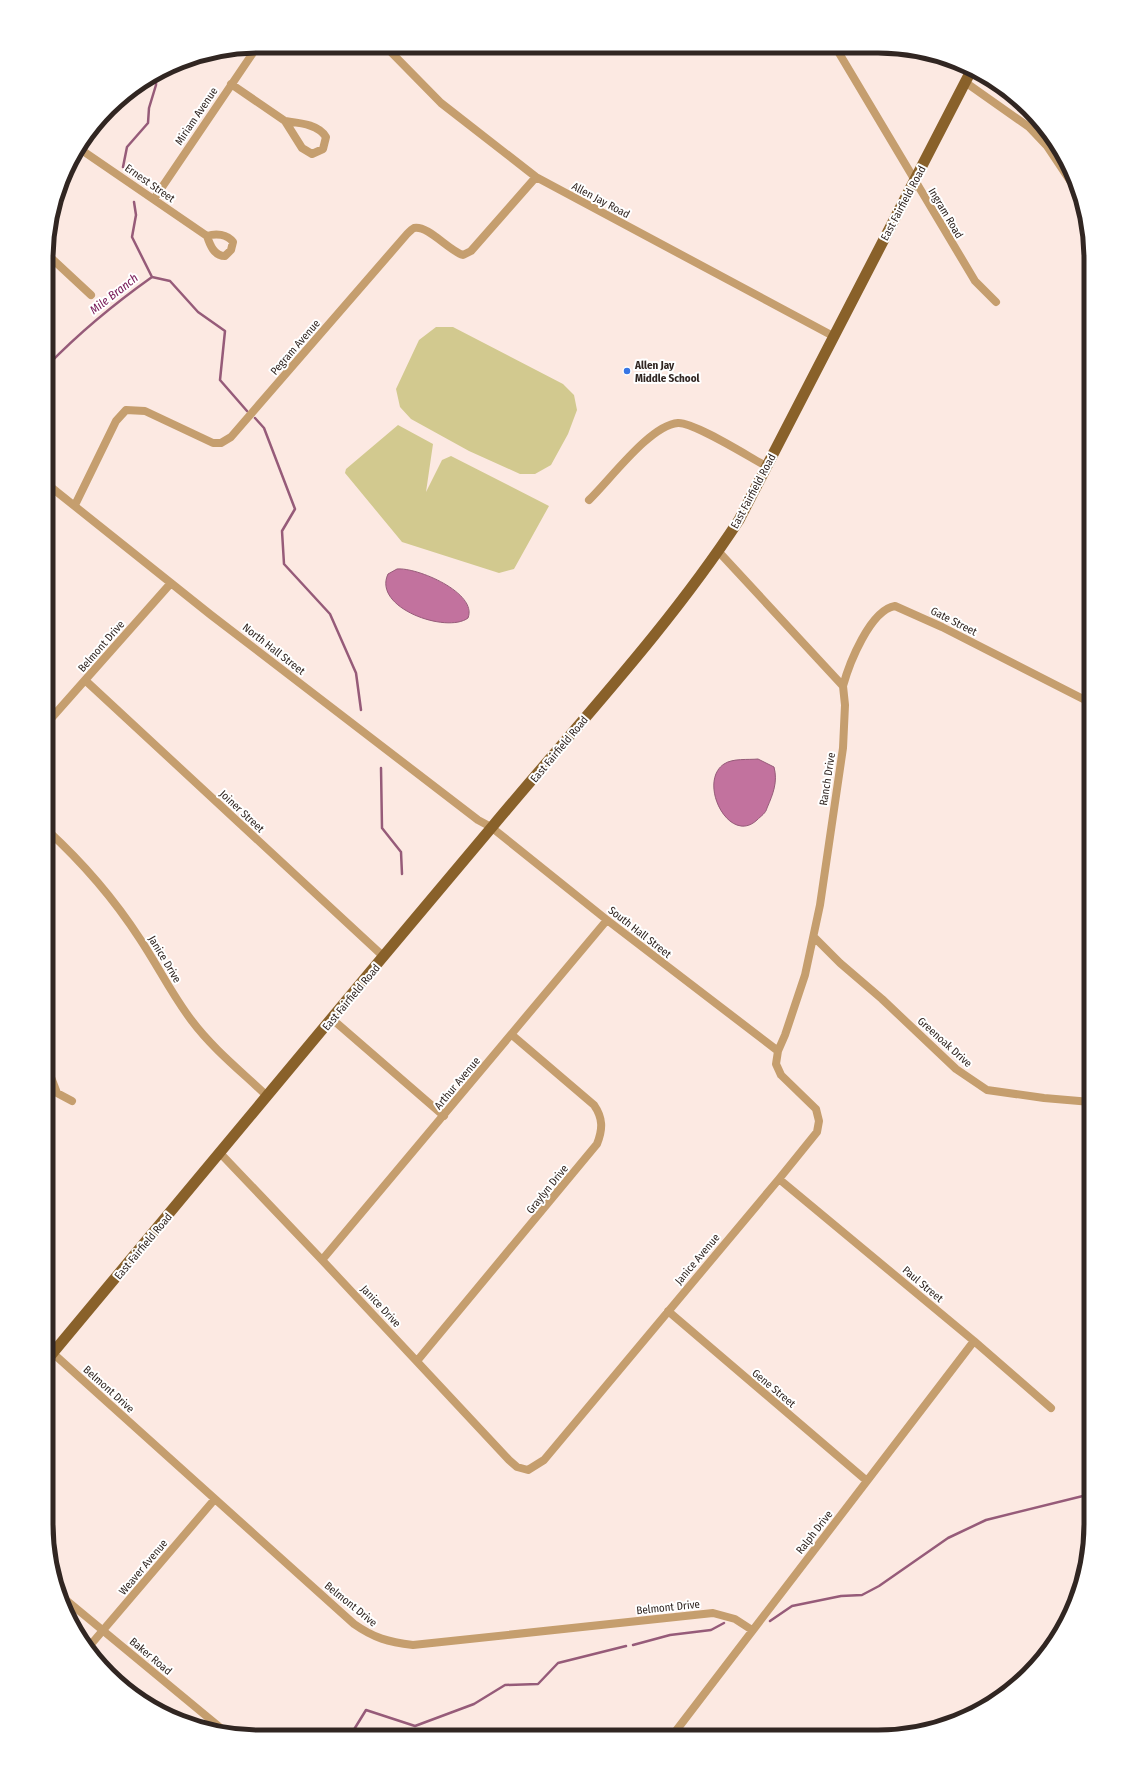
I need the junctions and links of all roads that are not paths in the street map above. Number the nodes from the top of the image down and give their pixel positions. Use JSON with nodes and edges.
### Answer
{"nodes":[{"id":1,"x":251,"y":53,"type":"edge"},
{"id":2,"x":392,"y":53,"type":"edge"},
{"id":3,"x":839,"y":53,"type":"edge"},
{"id":4,"x":969,"y":74,"type":"edge"},
{"id":5,"x":965,"y":82,"type":"junction"},
{"id":6,"x":231,"y":84,"type":"junction"},
{"id":7,"x":285,"y":121,"type":"junction"},
{"id":8,"x":84,"y":152,"type":"edge"},
{"id":9,"x":1064,"y":169,"type":"edge"},
{"id":10,"x":536,"y":177,"type":"junction"},
{"id":11,"x":914,"y":181,"type":"junction"},
{"id":12,"x":154,"y":199,"type":"junction"},
{"id":13,"x":207,"y":236,"type":"dead end"},
{"id":14,"x":53,"y":260,"type":"edge"},
{"id":15,"x":91,"y":295,"type":"dead end"},
{"id":16,"x":996,"y":302,"type":"dead end"},
{"id":17,"x":833,"y":336,"type":"junction"},
{"id":18,"x":766,"y":466,"type":"junction"},
{"id":19,"x":53,"y":488,"type":"edge"},
{"id":20,"x":589,"y":500,"type":"dead end"},
{"id":21,"x":75,"y":505,"type":"junction"},
{"id":22,"x":718,"y":551,"type":"junction"},
{"id":23,"x":171,"y":583,"type":"junction"},
{"id":24,"x":86,"y":680,"type":"junction"},
{"id":25,"x":843,"y":686,"type":"junction"},
{"id":26,"x":1084,"y":699,"type":"edge"},
{"id":27,"x":53,"y":716,"type":"edge"},
{"id":28,"x":491,"y":828,"type":"junction"},
{"id":29,"x":53,"y":836,"type":"edge"},
{"id":30,"x":607,"y":920,"type":"junction"},
{"id":31,"x":814,"y":937,"type":"junction"},
{"id":32,"x":384,"y":957,"type":"junction"},
{"id":33,"x":332,"y":1019,"type":"junction"},
{"id":34,"x":512,"y":1035,"type":"junction"},
{"id":35,"x":778,"y":1051,"type":"junction"},
{"id":36,"x":53,"y":1083,"type":"edge"},
{"id":37,"x":267,"y":1096,"type":"junction"},
{"id":38,"x":72,"y":1101,"type":"dead end"},
{"id":39,"x":1084,"y":1101,"type":"edge"},
{"id":40,"x":444,"y":1116,"type":"junction"},
{"id":41,"x":220,"y":1153,"type":"junction"},
{"id":42,"x":779,"y":1178,"type":"junction"},
{"id":43,"x":322,"y":1260,"type":"junction"},
{"id":44,"x":668,"y":1311,"type":"junction"},
{"id":45,"x":974,"y":1341,"type":"junction"},
{"id":46,"x":53,"y":1348,"type":"edge"},
{"id":47,"x":53,"y":1358,"type":"edge"},
{"id":48,"x":417,"y":1361,"type":"junction"},
{"id":49,"x":1051,"y":1408,"type":"dead end"},
{"id":50,"x":528,"y":1470,"type":"joint"},
{"id":51,"x":867,"y":1481,"type":"junction"},
{"id":52,"x":214,"y":1500,"type":"junction"},
{"id":53,"x":69,"y":1602,"type":"edge"},
{"id":54,"x":752,"y":1630,"type":"junction"},
{"id":55,"x":103,"y":1631,"type":"junction"},
{"id":56,"x":92,"y":1643,"type":"edge"},
{"id":57,"x":218,"y":1726,"type":"edge"},
{"id":58,"x":677,"y":1730,"type":"edge"}],
"edges":[{"from":1,"to":6,"type":"street","name":"Miriam Avenue"},
{"from":2,"to":10,"type":"street","name":"Allen Jay Road"},
{"from":3,"to":11,"type":"street","name":"Ingram Road"},
{"from":4,"to":5,"type":"main road","name":"East Fairfield Road"},
{"from":5,"to":9,"type":"street"},
{"from":5,"to":11,"type":"main road","name":"East Fairfield Road"},
{"from":6,"to":7,"type":"street"},
{"from":6,"to":12,"type":"street","name":"Miriam Avenue"},
{"from":7,"to":7,"type":"street"},
{"from":8,"to":12,"type":"street","name":"Ernest Street"},
{"from":10,"to":17,"type":"street","name":"Allen Jay Road"},
{"from":10,"to":21,"type":"street","name":"Pegram Avenue"},
{"from":11,"to":16,"type":"street","name":"Ingram Road"},
{"from":11,"to":17,"type":"main road","name":"East Fairfield Road"},
{"from":12,"to":13,"type":"street","name":"Ernest Street"},
{"from":14,"to":15,"type":"street"},
{"from":17,"to":18,"type":"main road","name":"East Fairfield Road"},
{"from":18,"to":20,"type":"street"},
{"from":18,"to":22,"type":"main road","name":"East Fairfield Road"},
{"from":19,"to":21,"type":"street","name":"North Hall Street"},
{"from":21,"to":23,"type":"street","name":"North Hall Street"},
{"from":22,"to":25,"type":"street"},
{"from":22,"to":28,"type":"main road","name":"East Fairfield Road"},
{"from":23,"to":24,"type":"street","name":"Belmont Drive"},
{"from":23,"to":28,"type":"street","name":"North Hall Street"},
{"from":24,"to":27,"type":"street","name":"Belmont Drive"},
{"from":24,"to":32,"type":"street","name":"Joiner Street"},
{"from":25,"to":26,"type":"street","name":"Gate Street"},
{"from":25,"to":31,"type":"street","name":"Ranch Drive"},
{"from":28,"to":30,"type":"street","name":"South Hall Street"},
{"from":28,"to":32,"type":"main road","name":"East Fairfield Road"},
{"from":29,"to":37,"type":"street","name":"Janice Drive"},
{"from":30,"to":34,"type":"street","name":"Arthur Avenue"},
{"from":30,"to":35,"type":"street","name":"South Hall Street"},
{"from":31,"to":35,"type":"street","name":"Ranch Drive"},
{"from":31,"to":39,"type":"street","name":"Greenoak Drive"},
{"from":32,"to":33,"type":"main road","name":"East Fairfield Road"},
{"from":33,"to":37,"type":"main road","name":"East Fairfield Road"},
{"from":33,"to":40,"type":"street"},
{"from":34,"to":40,"type":"street","name":"Arthur Avenue"},
{"from":34,"to":48,"type":"street","name":"Graylyn Drive"},
{"from":35,"to":42,"type":"street","name":"Janice Avenue"},
{"from":36,"to":38,"type":"street"},
{"from":37,"to":41,"type":"main road","name":"East Fairfield Road"},
{"from":40,"to":43,"type":"street","name":"Arthur Avenue"},
{"from":41,"to":43,"type":"street","name":"Janice Drive"},
{"from":41,"to":46,"type":"main road","name":"East Fairfield Road"},
{"from":42,"to":44,"type":"street","name":"Janice Avenue"},
{"from":42,"to":45,"type":"street","name":"Paul Street"},
{"from":43,"to":48,"type":"street","name":"Janice Drive"},
{"from":44,"to":50,"type":"street","name":"Janice Avenue"},
{"from":44,"to":51,"type":"street","name":"Gene Street"},
{"from":45,"to":49,"type":"street","name":"Paul Street"},
{"from":45,"to":51,"type":"street","name":"Ralph Drive"},
{"from":47,"to":52,"type":"street","name":"Belmont Drive"},
{"from":48,"to":50,"type":"street","name":"Janice Drive"},
{"from":51,"to":54,"type":"street","name":"Ralph Drive"},
{"from":52,"to":54,"type":"street","name":"Belmont Drive"},
{"from":52,"to":55,"type":"street","name":"Weaver Avenue"},
{"from":53,"to":55,"type":"street","name":"Baker Road"},
{"from":54,"to":58,"type":"street","name":"Ralph Drive"},
{"from":55,"to":56,"type":"street","name":"Weaver Avenue"},
{"from":55,"to":57,"type":"street","name":"Baker Road"}]}
